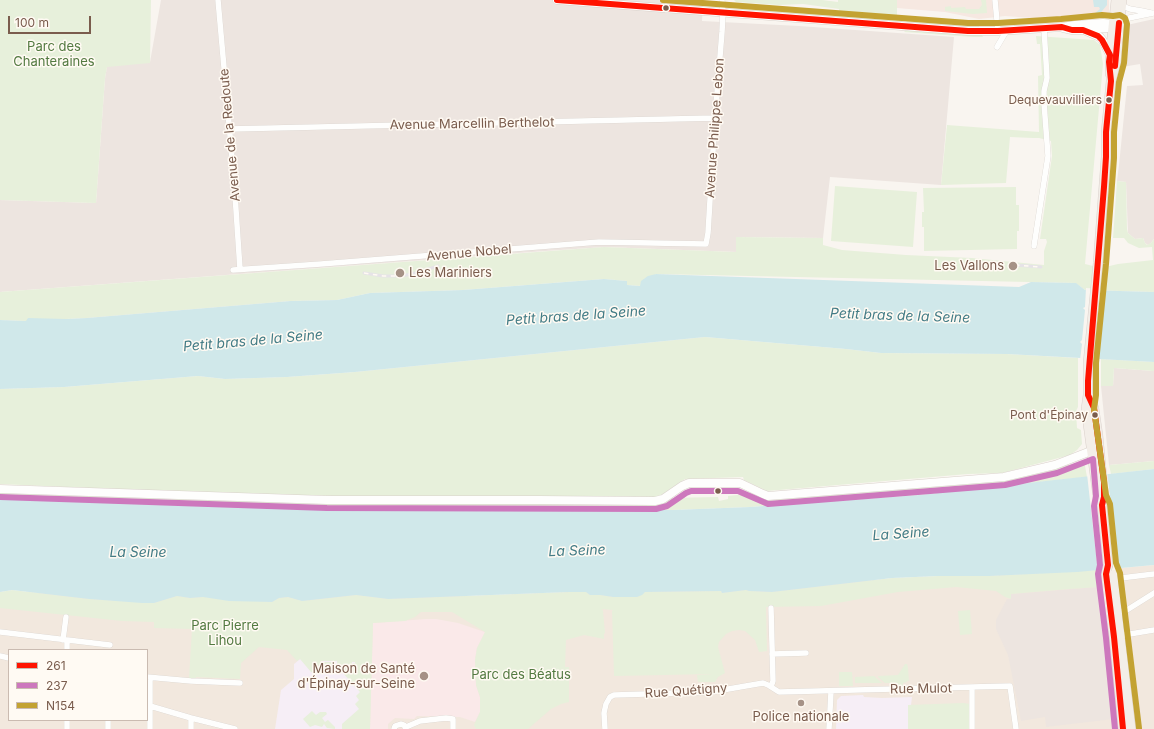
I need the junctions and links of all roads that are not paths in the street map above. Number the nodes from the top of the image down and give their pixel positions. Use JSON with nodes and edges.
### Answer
{"nodes":[{"id":1,"x":218,"y":0,"type":"edge"},
{"id":2,"x":557,"y":0,"type":"edge"},
{"id":3,"x":722,"y":0,"type":"edge"},
{"id":4,"x":995,"y":0,"type":"edge"},
{"id":5,"x":1120,"y":1,"type":"edge"},
{"id":6,"x":723,"y":12,"type":"junction"},
{"id":7,"x":1152,"y":13,"type":"edge"},
{"id":8,"x":1116,"y":23,"type":"junction"},
{"id":9,"x":1062,"y":27,"type":"junction"},
{"id":10,"x":1044,"y":28,"type":"junction"},
{"id":11,"x":1007,"y":30,"type":"junction"},
{"id":12,"x":1083,"y":30,"type":"junction"},
{"id":13,"x":998,"y":31,"type":"junction"},
{"id":14,"x":997,"y":47,"type":"dead end"},
{"id":15,"x":1110,"y":55,"type":"junction"},
{"id":16,"x":1111,"y":81,"type":"junction"},
{"id":17,"x":715,"y":118,"type":"junction"},
{"id":18,"x":229,"y":129,"type":"junction"},
{"id":19,"x":706,"y":244,"type":"joint"},
{"id":20,"x":1034,"y":246,"type":"dead end"},
{"id":21,"x":240,"y":269,"type":"junction"},
{"id":22,"x":233,"y":270,"type":"dead end"},
{"id":23,"x":1096,"y":451,"type":"junction"},
{"id":24,"x":0,"y":489,"type":"edge"},
{"id":25,"x":1154,"y":574,"type":"edge"},
{"id":26,"x":1121,"y":578,"type":"dead end"},
{"id":27,"x":1154,"y":593,"type":"edge"},
{"id":28,"x":771,"y":608,"type":"dead end"},
{"id":29,"x":1114,"y":613,"type":"junction"},
{"id":30,"x":66,"y":617,"type":"dead end"},
{"id":31,"x":1154,"y":630,"type":"edge"},
{"id":32,"x":0,"y":632,"type":"edge"},
{"id":33,"x":1117,"y":636,"type":"junction"},
{"id":34,"x":65,"y":640,"type":"junction"},
{"id":35,"x":110,"y":645,"type":"dead end"},
{"id":36,"x":67,"y":649,"type":"edge"},
{"id":37,"x":806,"y":653,"type":"dead end"},
{"id":38,"x":772,"y":654,"type":"junction"},
{"id":39,"x":149,"y":678,"type":"edge"},
{"id":40,"x":240,"y":683,"type":"dead end"},
{"id":41,"x":771,"y":687,"type":"junction"},
{"id":42,"x":972,"y":688,"type":"junction"},
{"id":43,"x":831,"y":692,"type":"junction"},
{"id":44,"x":150,"y":706,"type":"junction"},
{"id":45,"x":191,"y":718,"type":"junction"},
{"id":46,"x":406,"y":728,"type":"edge"},
{"id":47,"x":150,"y":729,"type":"edge"},
{"id":48,"x":191,"y":729,"type":"edge"},
{"id":49,"x":235,"y":729,"type":"edge"},
{"id":50,"x":394,"y":729,"type":"edge"},
{"id":51,"x":453,"y":729,"type":"edge"},
{"id":52,"x":605,"y":729,"type":"edge"},
{"id":53,"x":829,"y":729,"type":"edge"},
{"id":54,"x":972,"y":729,"type":"edge"},
{"id":55,"x":1016,"y":729,"type":"edge"},
{"id":56,"x":1123,"y":729,"type":"edge"},
{"id":57,"x":1131,"y":729,"type":"edge"}],
"edges":[{"from":1,"to":18,"type":"street","name":"Avenue de la Redoute"},
{"from":2,"to":6,"type":"street"},
{"from":3,"to":6,"type":"street","name":"Avenue Philippe Lebon"},
{"from":4,"to":13,"type":"street"},
{"from":5,"to":7,"type":"street"},
{"from":5,"to":8,"type":"main road"},
{"from":6,"to":13,"type":"street"},
{"from":6,"to":17,"type":"street","name":"Avenue Philippe Lebon"},
{"from":7,"to":8,"type":"street"},
{"from":8,"to":9,"type":"street"},
{"from":8,"to":12,"type":"street"},
{"from":8,"to":15,"type":"main road"},
{"from":8,"to":16,"type":"main road"},
{"from":9,"to":10,"type":"street"},
{"from":9,"to":12,"type":"street"},
{"from":10,"to":11,"type":"street"},
{"from":10,"to":20,"type":"street"},
{"from":11,"to":13,"type":"street"},
{"from":11,"to":14,"type":"street"},
{"from":12,"to":15,"type":"street"},
{"from":15,"to":16,"type":"main road"},
{"from":16,"to":23,"type":"main road"},
{"from":17,"to":18,"type":"street","name":"Avenue Marcellin Berthelot"},
{"from":17,"to":19,"type":"street","name":"Avenue Philippe Lebon"},
{"from":18,"to":21,"type":"street","name":"Avenue de la Redoute"},
{"from":19,"to":21,"type":"street","name":"Avenue Nobel"},
{"from":21,"to":22,"type":"street","name":"Avenue Nobel"},
{"from":23,"to":24,"type":"street"},
{"from":23,"to":29,"type":"main road","bridge":true},
{"from":25,"to":26,"type":"street"},
{"from":27,"to":29,"type":"street"},
{"from":28,"to":38,"type":"street"},
{"from":29,"to":33,"type":"main road"},
{"from":30,"to":34,"type":"street"},
{"from":31,"to":33,"type":"street"},
{"from":32,"to":34,"type":"street"},
{"from":33,"to":56,"type":"main road"},
{"from":33,"to":57,"type":"main road"},
{"from":34,"to":35,"type":"street"},
{"from":34,"to":36,"type":"street"},
{"from":37,"to":38,"type":"street"},
{"from":38,"to":41,"type":"street"},
{"from":39,"to":40,"type":"street"},
{"from":39,"to":44,"type":"street"},
{"from":41,"to":43,"type":"street","name":"Rue Quétigny"},
{"from":41,"to":52,"type":"street","name":"Rue Quétigny"},
{"from":42,"to":43,"type":"street","name":"Rue Mulot"},
{"from":42,"to":54,"type":"street"},
{"from":42,"to":55,"type":"street","name":"Rue Mulot"},
{"from":43,"to":53,"type":"street"},
{"from":44,"to":45,"type":"street"},
{"from":44,"to":47,"type":"street"},
{"from":45,"to":48,"type":"street"},
{"from":45,"to":49,"type":"street"},
{"from":46,"to":50,"type":"street"},
{"from":46,"to":51,"type":"street"}]}
